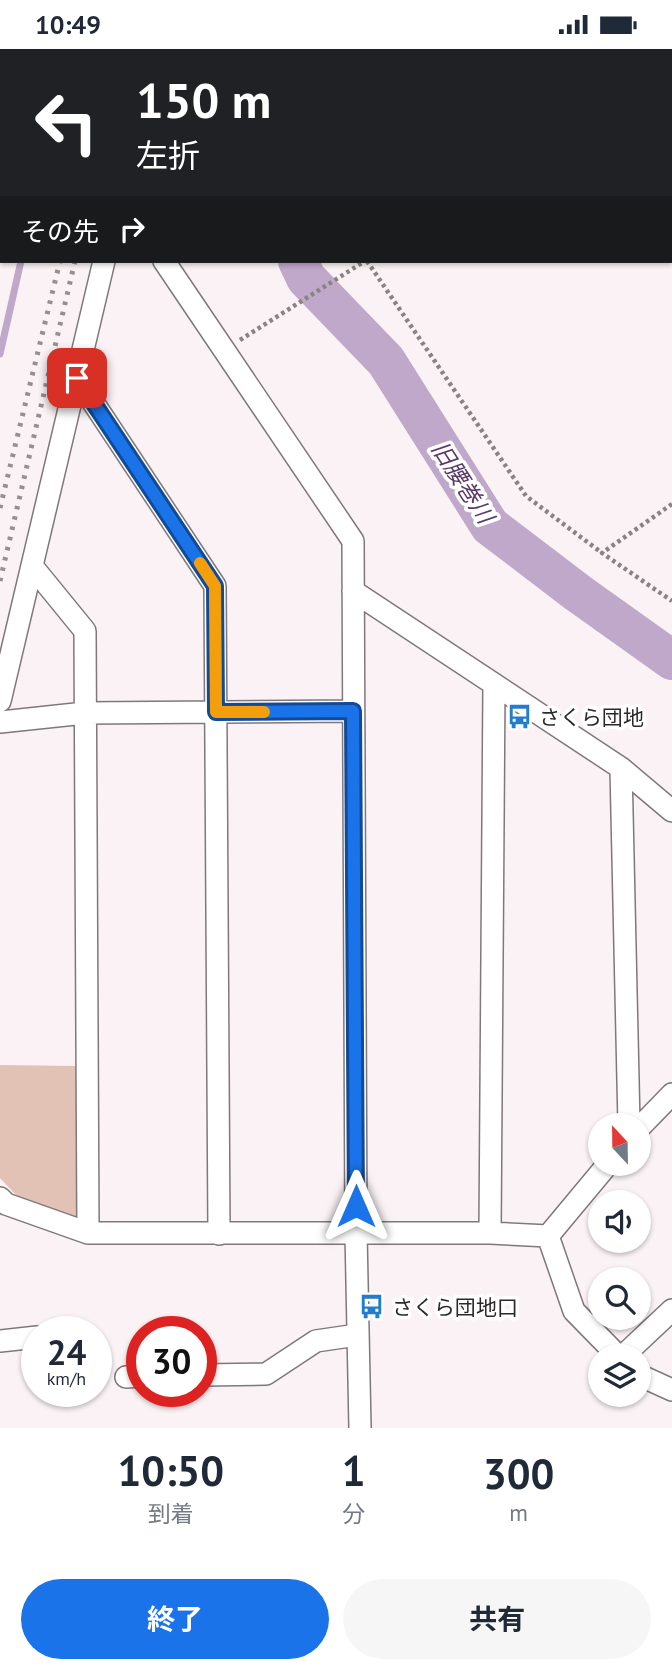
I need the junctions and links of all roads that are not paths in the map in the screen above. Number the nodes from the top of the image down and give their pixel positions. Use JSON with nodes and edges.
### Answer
{"nodes":[{"id":1,"x":104,"y":263,"type":"edge"},
{"id":2,"x":165,"y":263,"type":"edge"},
{"id":3,"x":77,"y":378,"type":"junction"},
{"id":4,"x":32,"y":566,"type":"junction"},
{"id":5,"x":353,"y":591,"type":"junction"},
{"id":6,"x":494,"y":684,"type":"junction"},
{"id":7,"x":0,"y":701,"type":"edge"},
{"id":8,"x":353,"y":711,"type":"junction"},
{"id":9,"x":216,"y":712,"type":"junction"},
{"id":10,"x":85,"y":713,"type":"junction"},
{"id":11,"x":0,"y":722,"type":"edge"},
{"id":12,"x":621,"y":768,"type":"junction"},
{"id":13,"x":672,"y":811,"type":"edge"},
{"id":14,"x":672,"y":1094,"type":"edge"},
{"id":15,"x":629,"y":1113,"type":"edge"},
{"id":16,"x":651,"y":1116,"type":"edge"},
{"id":17,"x":598,"y":1176,"type":"edge"},
{"id":18,"x":0,"y":1198,"type":"edge"},
{"id":19,"x":88,"y":1233,"type":"junction"},
{"id":20,"x":356,"y":1233,"type":"junction"},
{"id":21,"x":490,"y":1233,"type":"junction"},
{"id":22,"x":219,"y":1234,"type":"junction"},
{"id":23,"x":548,"y":1236,"type":"junction"},
{"id":24,"x":672,"y":1310,"type":"edge"},
{"id":25,"x":357,"y":1335,"type":"junction"},
{"id":26,"x":21,"y":1339,"type":"edge"},
{"id":27,"x":0,"y":1341,"type":"edge"},
{"id":28,"x":608,"y":1344,"type":"edge"},
{"id":29,"x":634,"y":1344,"type":"edge"},
{"id":30,"x":217,"y":1375,"type":"edge"},
{"id":31,"x":651,"y":1380,"type":"edge"},
{"id":32,"x":672,"y":1390,"type":"edge"},
{"id":33,"x":360,"y":1428,"type":"edge"}],
"edges":[{"from":1,"to":3,"type":"street"},
{"from":2,"to":5,"type":"street"},
{"from":3,"to":4,"type":"street"},
{"from":3,"to":9,"type":"street"},
{"from":4,"to":7,"type":"street"},
{"from":4,"to":10,"type":"street"},
{"from":5,"to":6,"type":"street"},
{"from":5,"to":8,"type":"street"},
{"from":6,"to":12,"type":"street"},
{"from":6,"to":21,"type":"street"},
{"from":8,"to":9,"type":"street"},
{"from":8,"to":20,"type":"street"},
{"from":9,"to":10,"type":"street"},
{"from":9,"to":22,"type":"street"},
{"from":10,"to":11,"type":"street"},
{"from":10,"to":19,"type":"street"},
{"from":12,"to":13,"type":"street"},
{"from":12,"to":15,"type":"street"},
{"from":14,"to":16,"type":"street"},
{"from":17,"to":23,"type":"street"},
{"from":18,"to":19,"type":"street"},
{"from":19,"to":22,"type":"street"},
{"from":20,"to":21,"type":"street"},
{"from":20,"to":22,"type":"street"},
{"from":20,"to":25,"type":"street"},
{"from":21,"to":23,"type":"street"},
{"from":23,"to":28,"type":"street"},
{"from":24,"to":29,"type":"street"},
{"from":25,"to":30,"type":"street"},
{"from":25,"to":33,"type":"street"},
{"from":26,"to":27,"type":"street"},
{"from":31,"to":32,"type":"street"}]}
